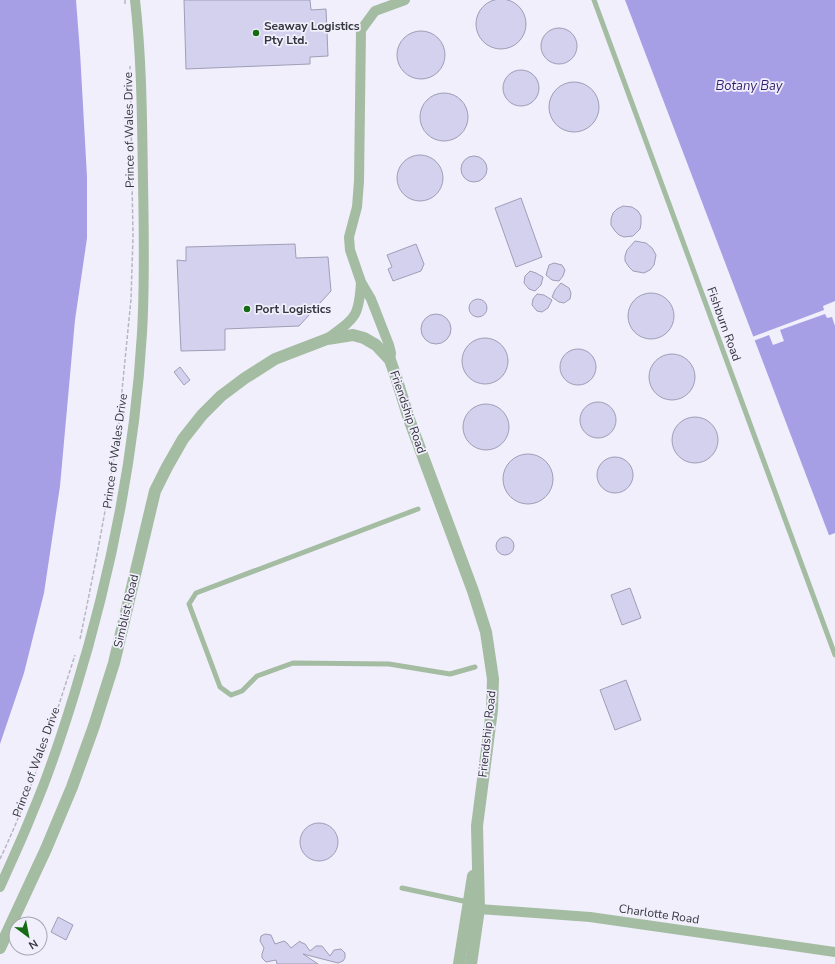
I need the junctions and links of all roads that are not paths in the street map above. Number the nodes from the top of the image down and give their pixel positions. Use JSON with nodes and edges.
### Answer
{"nodes":[{"id":1,"x":135,"y":0,"type":"edge"},
{"id":2,"x":405,"y":0,"type":"edge"},
{"id":3,"x":594,"y":0,"type":"edge"},
{"id":4,"x":361,"y":282,"type":"junction"},
{"id":5,"x":327,"y":339,"type":"junction"},
{"id":6,"x":390,"y":360,"type":"junction"},
{"id":7,"x":418,"y":508,"type":"dead end"},
{"id":8,"x":835,"y":655,"type":"edge"},
{"id":9,"x":476,"y":667,"type":"dead end"},
{"id":10,"x":477,"y":847,"type":"junction"},
{"id":11,"x":0,"y":886,"type":"edge"},
{"id":12,"x":402,"y":888,"type":"dead end"},
{"id":13,"x":469,"y":903,"type":"junction"},
{"id":14,"x":479,"y":909,"type":"junction"},
{"id":15,"x":0,"y":948,"type":"edge"},
{"id":16,"x":835,"y":952,"type":"edge"},
{"id":17,"x":459,"y":964,"type":"edge"},
{"id":18,"x":471,"y":964,"type":"edge"}],
"edges":[{"from":1,"to":11,"type":"street","name":"Prince of Wales Drive"},
{"from":2,"to":4,"type":"street","name":"Friendship Road"},
{"from":3,"to":8,"type":"lane","name":"Fishburn Road"},
{"from":4,"to":5,"type":"street","name":"Simblist Road"},
{"from":4,"to":6,"type":"street","name":"Friendship Road"},
{"from":5,"to":6,"type":"street","name":"Simblist Road"},
{"from":5,"to":15,"type":"street","name":"Simblist Road"},
{"from":6,"to":10,"type":"street","name":"Friendship Road"},
{"from":7,"to":9,"type":"lane"},
{"from":10,"to":13,"type":"street","name":"Friendship Road"},
{"from":10,"to":14,"type":"street","name":"Friendship Road"},
{"from":12,"to":13,"type":"lane"},
{"from":13,"to":17,"type":"street","name":"Friendship Road"},
{"from":14,"to":16,"type":"street","name":"Charlotte Road"},
{"from":14,"to":18,"type":"street","name":"Friendship Road"}]}
